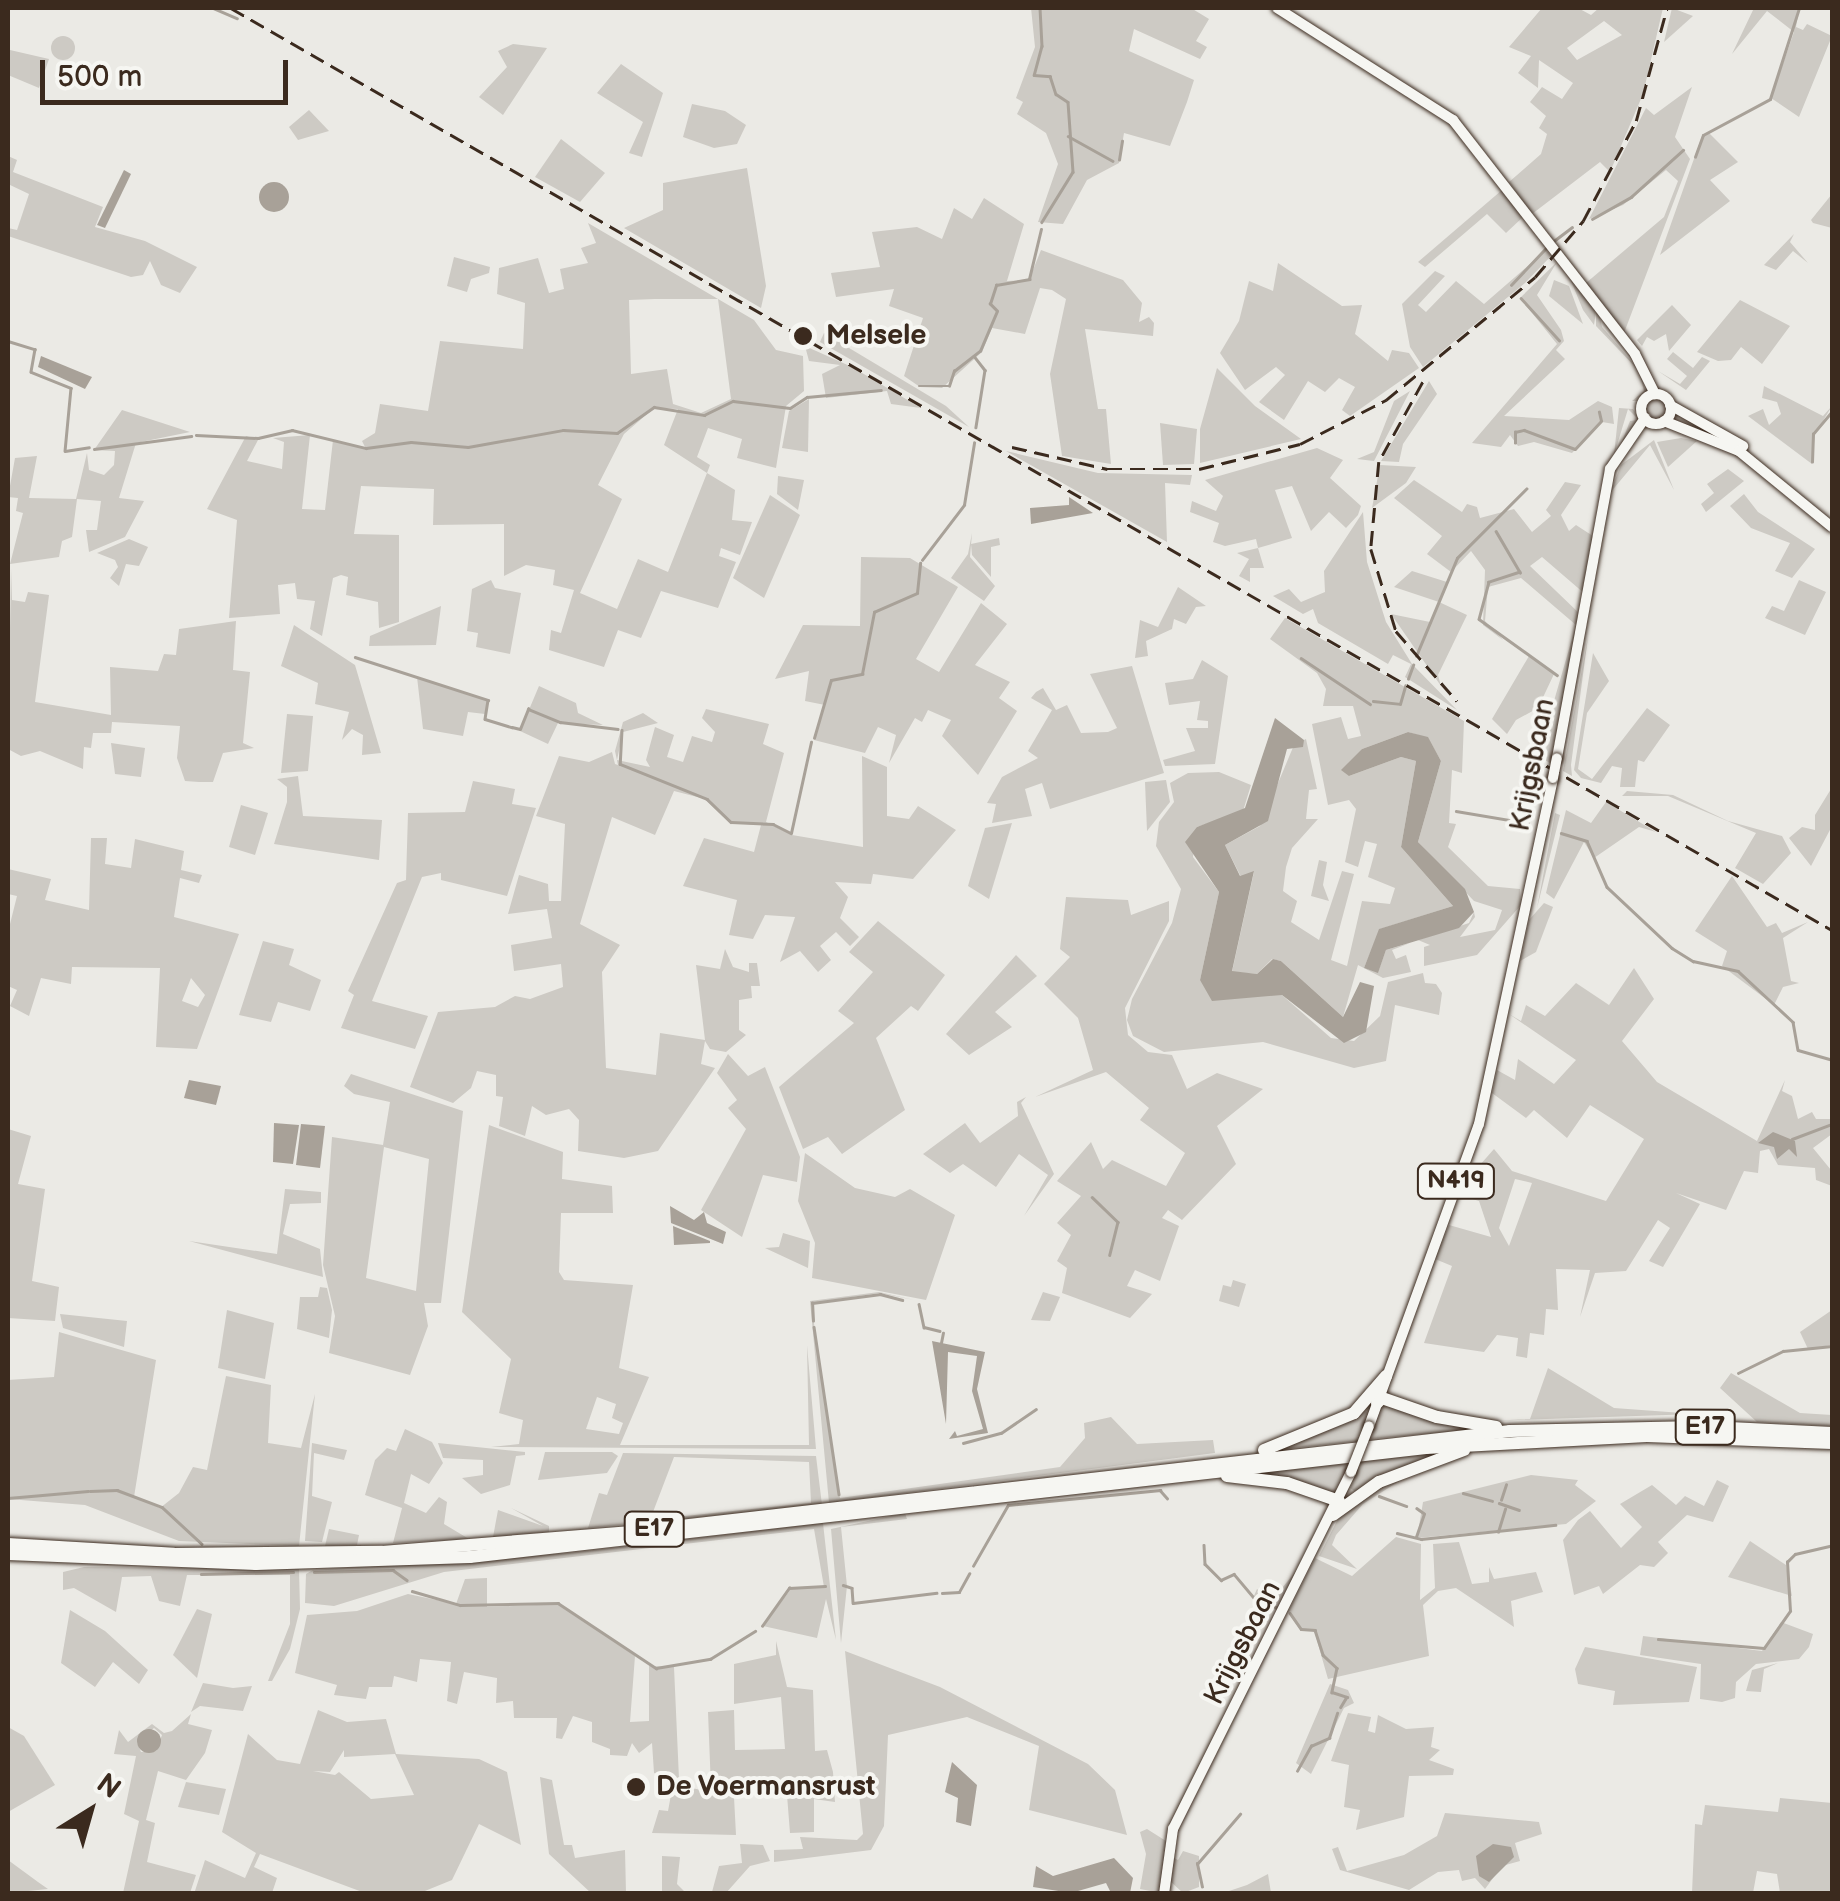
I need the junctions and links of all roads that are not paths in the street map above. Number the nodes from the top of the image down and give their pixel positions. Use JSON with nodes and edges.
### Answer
{"nodes":[{"id":1,"x":1266,"y":8,"type":"edge"},
{"id":2,"x":1277,"y":8,"type":"edge"},
{"id":3,"x":1372,"y":68,"type":"junction"},
{"id":4,"x":1652,"y":395,"type":"junction"},
{"id":5,"x":1670,"y":405,"type":"junction"},
{"id":6,"x":1648,"y":420,"type":"junction"},
{"id":7,"x":1664,"y":421,"type":"junction"},
{"id":8,"x":1832,"y":523,"type":"edge"},
{"id":9,"x":1413,"y":1305,"type":"junction"},
{"id":10,"x":1405,"y":1319,"type":"junction"},
{"id":11,"x":1402,"y":1341,"type":"junction"},
{"id":12,"x":1386,"y":1376,"type":"joint"},
{"id":13,"x":1373,"y":1410,"type":"junction"},
{"id":14,"x":1578,"y":1428,"type":"junction"},
{"id":15,"x":1832,"y":1433,"type":"edge"},
{"id":16,"x":1495,"y":1442,"type":"junction"},
{"id":17,"x":1832,"y":1443,"type":"edge"},
{"id":18,"x":1214,"y":1461,"type":"junction"},
{"id":19,"x":1170,"y":1477,"type":"junction"},
{"id":20,"x":1346,"y":1496,"type":"junction"},
{"id":21,"x":1333,"y":1515,"type":"joint"},
{"id":22,"x":8,"y":1544,"type":"edge"},
{"id":23,"x":122,"y":1544,"type":"dead end"},
{"id":24,"x":8,"y":1554,"type":"edge"},
{"id":25,"x":174,"y":1554,"type":"junction"},
{"id":26,"x":119,"y":1561,"type":"junction"},
{"id":27,"x":67,"y":1567,"type":"dead end"},
{"id":28,"x":1164,"y":1894,"type":"edge"}],
"edges":[{"from":1,"to":3,"type":"main road"},
{"from":2,"to":3,"type":"main road"},
{"from":3,"to":4,"type":"main road"},
{"from":4,"to":5,"type":"main road"},
{"from":4,"to":6,"type":"main road","name":"Krijgsbaan"},
{"from":5,"to":7,"type":"main road"},
{"from":5,"to":8,"type":"main road"},
{"from":6,"to":7,"type":"main road"},
{"from":6,"to":9,"type":"main road","name":"Krijgsbaan","number":"N419","bridge":true},
{"from":7,"to":8,"type":"main road"},
{"from":9,"to":10,"type":"main road","name":"Krijgsbaan","number":"N419"},
{"from":9,"to":11,"type":"main road","name":"Krijgsbaan","number":"N419"},
{"from":10,"to":11,"type":"main road","number":"N419"},
{"from":10,"to":12,"type":"main road","name":"Krijgsbaan","number":"N419"},
{"from":11,"to":13,"type":"main road","name":"Krijgsbaan","number":"N419"},
{"from":12,"to":13,"type":"highway"},
{"from":13,"to":14,"type":"highway"},
{"from":13,"to":18,"type":"highway"},
{"from":13,"to":20,"type":"main road","name":"Krijgsbaan","number":"N419","bridge":true},
{"from":14,"to":15,"type":"highway","number":"E17"},
{"from":14,"to":18,"type":"highway","number":"E17"},
{"from":16,"to":17,"type":"highway","number":"E17"},
{"from":16,"to":19,"type":"highway","number":"E17"},
{"from":16,"to":20,"type":"highway"},
{"from":18,"to":25,"type":"highway","number":"E17"},
{"from":19,"to":20,"type":"highway"},
{"from":19,"to":26,"type":"highway","number":"E17"},
{"from":20,"to":21,"type":"highway"},
{"from":21,"to":28,"type":"main road","name":"Krijgsbaan"},
{"from":22,"to":25,"type":"highway","number":"E17"},
{"from":23,"to":25,"type":"highway"},
{"from":24,"to":26,"type":"highway","number":"E17"},
{"from":26,"to":27,"type":"highway"}]}
